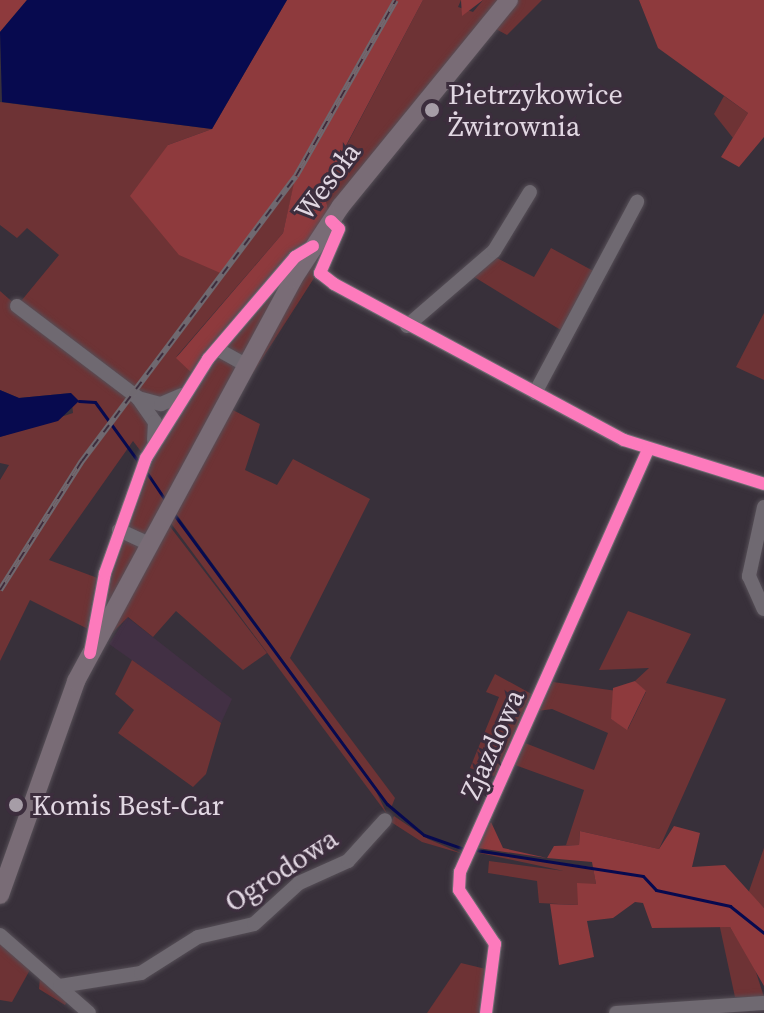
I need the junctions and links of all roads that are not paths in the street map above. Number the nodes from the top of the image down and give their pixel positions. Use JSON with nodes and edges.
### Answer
{"nodes":[{"id":1,"x":509,"y":0,"type":"edge"},
{"id":2,"x":530,"y":192,"type":"dead end"},
{"id":3,"x":637,"y":202,"type":"dead end"},
{"id":4,"x":331,"y":221,"type":"junction"},
{"id":5,"x":313,"y":246,"type":"junction"},
{"id":6,"x":17,"y":306,"type":"dead end"},
{"id":7,"x":407,"y":326,"type":"junction"},
{"id":8,"x":217,"y":349,"type":"junction"},
{"id":9,"x":246,"y":365,"type":"junction"},
{"id":10,"x":185,"y":393,"type":"junction"},
{"id":11,"x":535,"y":393,"type":"junction"},
{"id":12,"x":138,"y":398,"type":"junction"},
{"id":13,"x":648,"y":450,"type":"junction"},
{"id":14,"x":149,"y":453,"type":"junction"},
{"id":15,"x":764,"y":484,"type":"edge"},
{"id":16,"x":764,"y":507,"type":"edge"},
{"id":17,"x":119,"y":530,"type":"junction"},
{"id":18,"x":149,"y":544,"type":"junction"},
{"id":19,"x":764,"y":609,"type":"edge"},
{"id":20,"x":90,"y":653,"type":"junction"},
{"id":21,"x":385,"y":820,"type":"dead end"},
{"id":22,"x":0,"y":895,"type":"edge"},
{"id":23,"x":0,"y":935,"type":"edge"},
{"id":24,"x":60,"y":986,"type":"junction"},
{"id":25,"x":764,"y":1003,"type":"edge"},
{"id":26,"x":639,"y":1011,"type":"edge"},
{"id":27,"x":89,"y":1013,"type":"edge"},
{"id":28,"x":486,"y":1013,"type":"edge"},
{"id":29,"x":616,"y":1013,"type":"edge"}],
"edges":[{"from":1,"to":4,"type":"main road","name":"Wesoła"},
{"from":2,"to":7,"type":"street"},
{"from":3,"to":11,"type":"street"},
{"from":4,"to":5,"type":"main road","name":"Wesoła"},
{"from":4,"to":7,"type":"street"},
{"from":5,"to":8,"type":"street"},
{"from":5,"to":9,"type":"main road","name":"Wesoła"},
{"from":6,"to":12,"type":"street"},
{"from":7,"to":11,"type":"street"},
{"from":8,"to":9,"type":"street"},
{"from":8,"to":10,"type":"street"},
{"from":9,"to":18,"type":"main road","name":"Wesoła"},
{"from":10,"to":12,"type":"street"},
{"from":10,"to":14,"type":"street"},
{"from":11,"to":13,"type":"street"},
{"from":12,"to":14,"type":"street"},
{"from":13,"to":15,"type":"street"},
{"from":13,"to":28,"type":"street","name":"Zjazdowa"},
{"from":14,"to":17,"type":"street"},
{"from":16,"to":19,"type":"street"},
{"from":17,"to":18,"type":"street"},
{"from":17,"to":20,"type":"street"},
{"from":18,"to":20,"type":"main road","name":"Wesoła"},
{"from":20,"to":22,"type":"main road","name":"Wesoła"},
{"from":21,"to":24,"type":"street","name":"Ogrodowa"},
{"from":23,"to":24,"type":"street"},
{"from":24,"to":27,"type":"street"},
{"from":25,"to":26,"type":"street"},
{"from":26,"to":29,"type":"street"}]}
